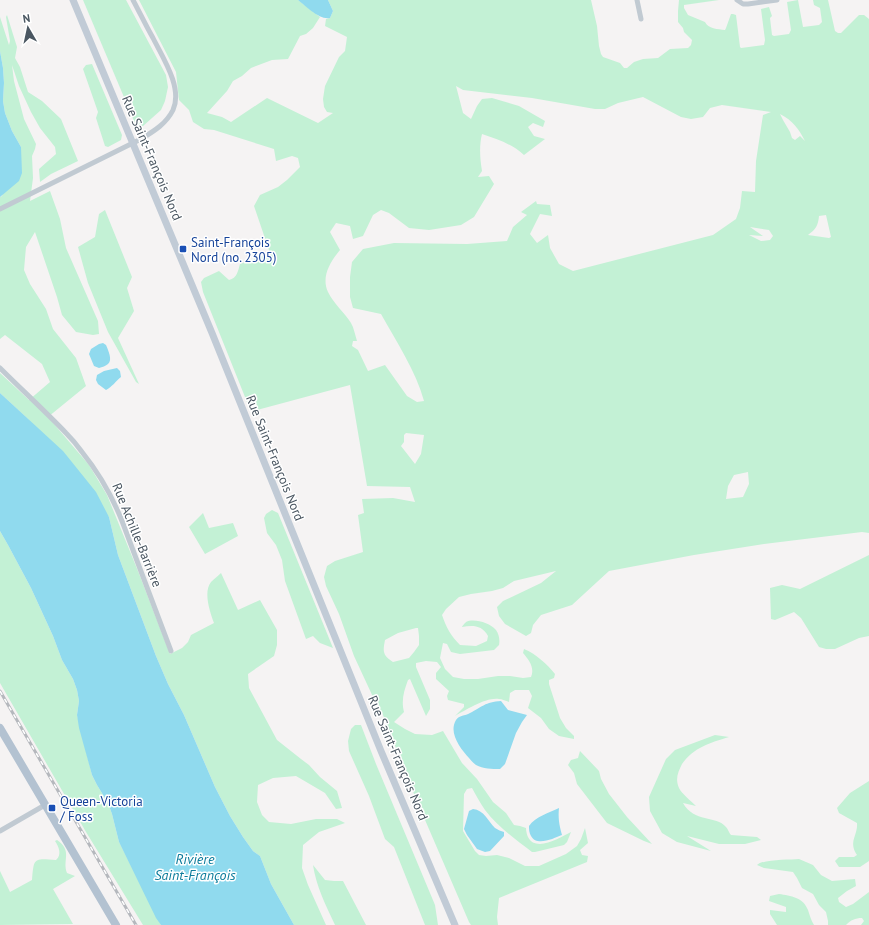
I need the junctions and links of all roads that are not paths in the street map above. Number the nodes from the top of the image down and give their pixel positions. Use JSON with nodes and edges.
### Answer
{"nodes":[{"id":1,"x":73,"y":0,"type":"edge"},
{"id":2,"x":133,"y":0,"type":"edge"},
{"id":3,"x":637,"y":0,"type":"edge"},
{"id":4,"x":737,"y":0,"type":"edge"},
{"id":5,"x":777,"y":0,"type":"edge"},
{"id":6,"x":641,"y":19,"type":"dead end"},
{"id":7,"x":132,"y":144,"type":"junction"},
{"id":8,"x":0,"y":209,"type":"edge"},
{"id":9,"x":0,"y":368,"type":"edge"},
{"id":10,"x":171,"y":651,"type":"dead end"},
{"id":11,"x":0,"y":728,"type":"edge"},
{"id":12,"x":45,"y":804,"type":"junction"},
{"id":13,"x":0,"y":831,"type":"edge"},
{"id":14,"x":116,"y":925,"type":"edge"},
{"id":15,"x":455,"y":925,"type":"edge"}],
"edges":[{"from":1,"to":7,"type":"street","name":"Rue Saint-François Nord"},
{"from":2,"to":7,"type":"street"},
{"from":3,"to":6,"type":"street"},
{"from":4,"to":5,"type":"street"},
{"from":7,"to":8,"type":"street"},
{"from":7,"to":15,"type":"street","name":"Rue Saint-François Nord"},
{"from":9,"to":10,"type":"street","name":"Rue Achille-Barrière"},
{"from":11,"to":12,"type":"main road"},
{"from":12,"to":13,"type":"street"},
{"from":12,"to":14,"type":"main road"}]}
